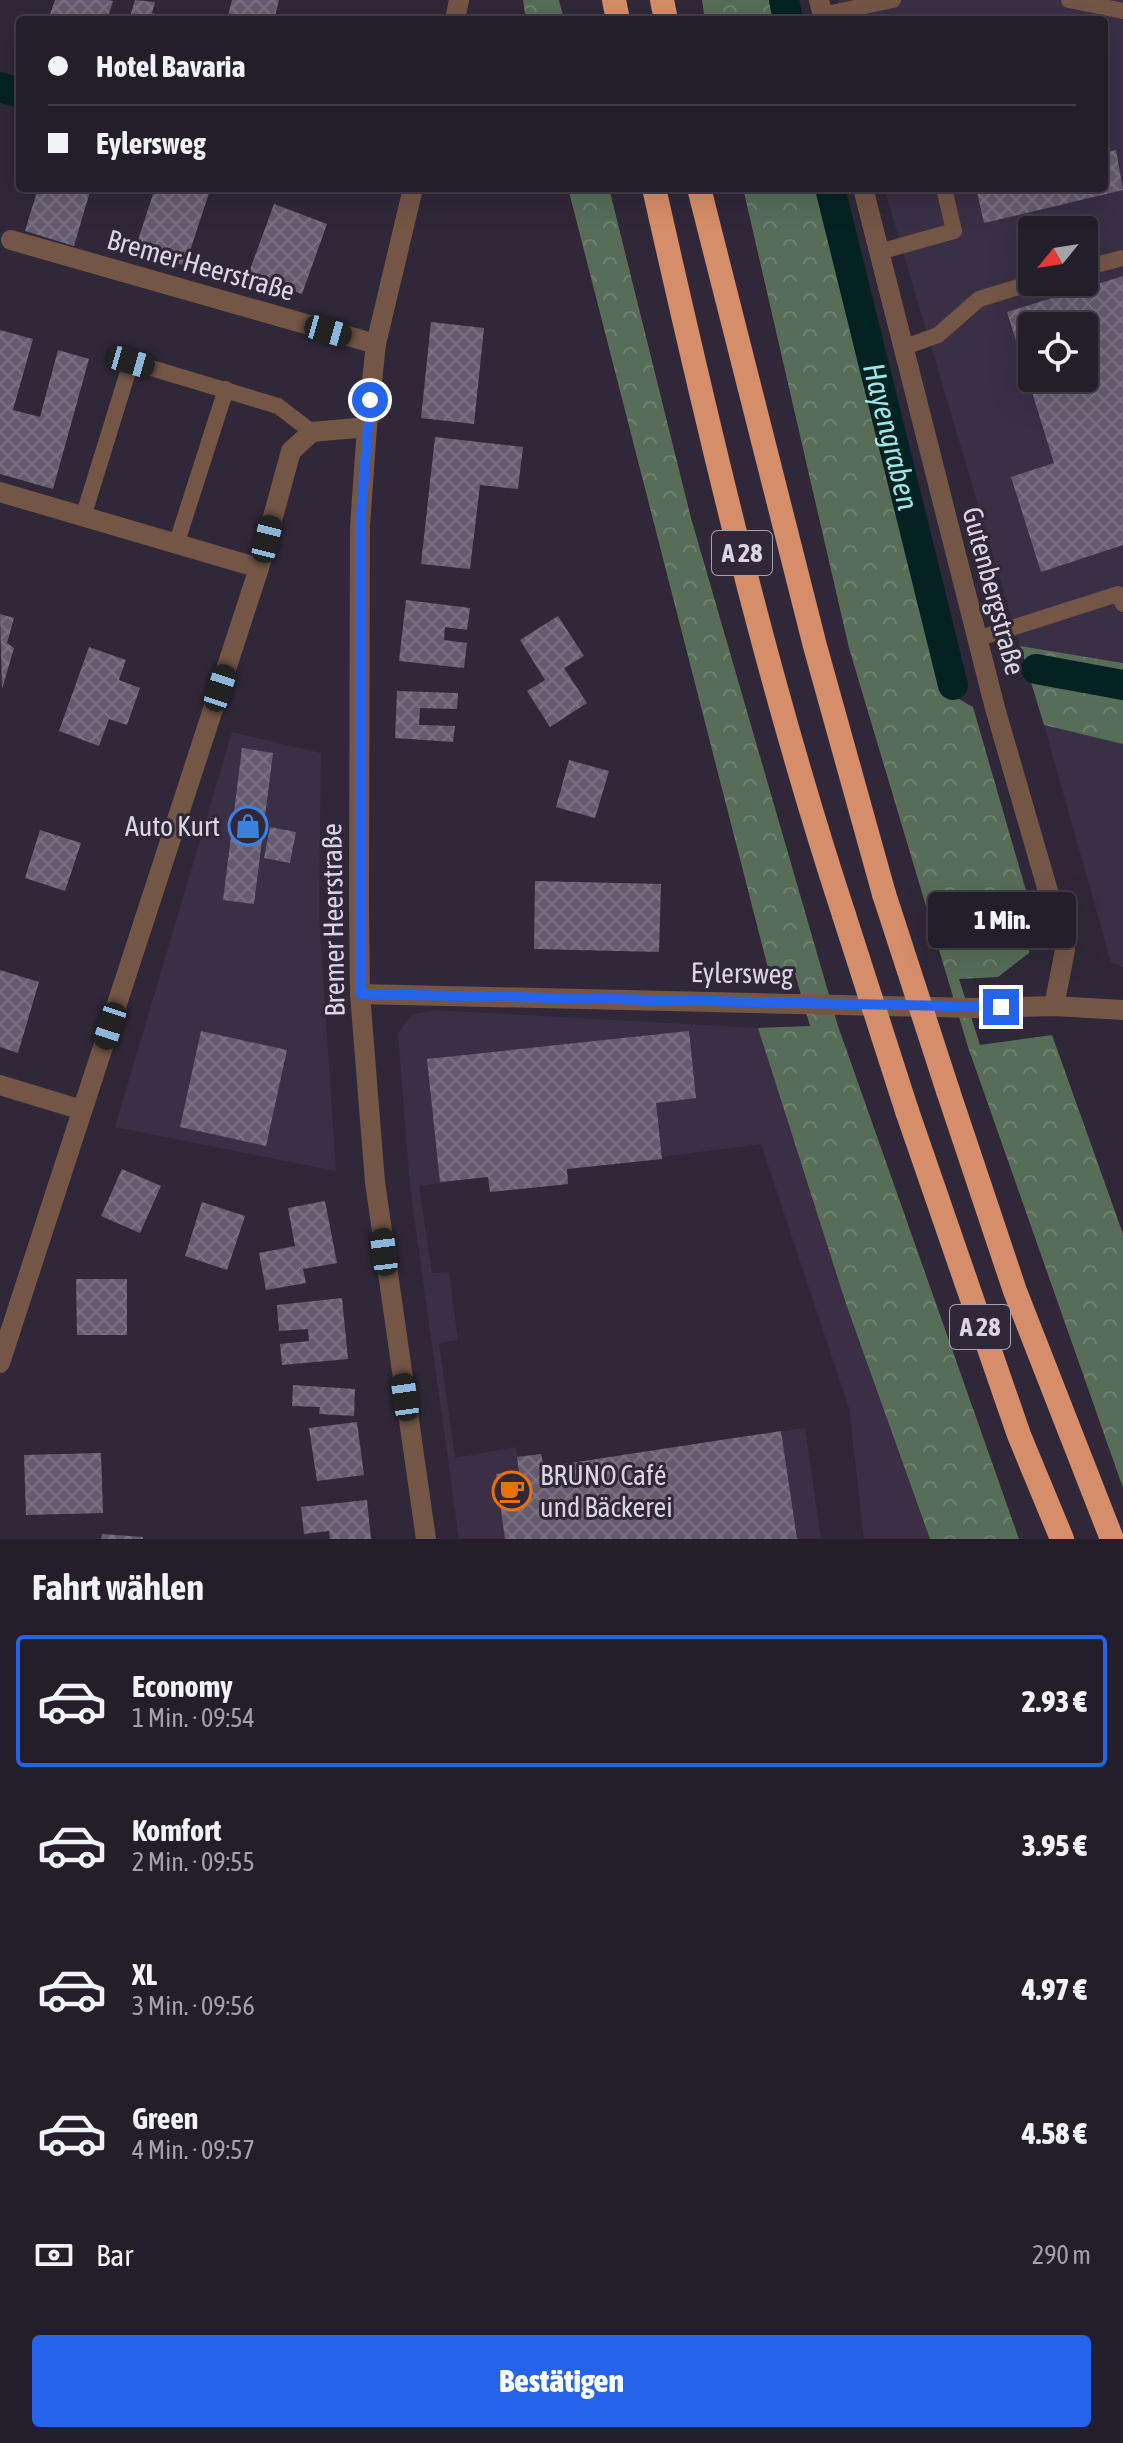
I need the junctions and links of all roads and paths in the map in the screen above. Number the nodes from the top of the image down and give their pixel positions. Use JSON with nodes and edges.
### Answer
{"nodes":[{"id":1,"x":893,"y":0,"type":"edge"},
{"id":2,"x":1069,"y":0,"type":"edge"},
{"id":3,"x":1123,"y":11,"type":"edge"},
{"id":4,"x":822,"y":12,"type":"edge"},
{"id":5,"x":412,"y":192,"type":"edge"},
{"id":6,"x":655,"y":192,"type":"edge"},
{"id":7,"x":700,"y":192,"type":"edge"},
{"id":8,"x":864,"y":192,"type":"edge"},
{"id":9,"x":945,"y":192,"type":"edge"},
{"id":10,"x":11,"y":240,"type":"dead end"},
{"id":11,"x":879,"y":252,"type":"junction"},
{"id":12,"x":1123,"y":258,"type":"edge"},
{"id":13,"x":1098,"y":264,"type":"edge"},
{"id":14,"x":1018,"y":287,"type":"edge"},
{"id":15,"x":376,"y":344,"type":"junction"},
{"id":16,"x":902,"y":348,"type":"junction"},
{"id":17,"x":226,"y":389,"type":"junction"},
{"id":18,"x":367,"y":427,"type":"junction"},
{"id":19,"x":312,"y":432,"type":"junction"},
{"id":20,"x":0,"y":492,"type":"edge"},
{"id":21,"x":84,"y":514,"type":"junction"},
{"id":22,"x":177,"y":542,"type":"junction"},
{"id":23,"x":259,"y":568,"type":"junction"},
{"id":24,"x":1123,"y":604,"type":"edge"},
{"id":25,"x":977,"y":639,"type":"junction"},
{"id":26,"x":360,"y":994,"type":"junction"},
{"id":27,"x":1054,"y":1006,"type":"junction"},
{"id":28,"x":1123,"y":1010,"type":"edge"},
{"id":29,"x":0,"y":1085,"type":"edge"},
{"id":30,"x":82,"y":1110,"type":"junction"},
{"id":31,"x":0,"y":1363,"type":"edge"},
{"id":32,"x":426,"y":1539,"type":"edge"},
{"id":33,"x":1062,"y":1539,"type":"edge"},
{"id":34,"x":1112,"y":1539,"type":"edge"}],
"edges":[{"from":1,"to":4,"type":"lane"},
{"from":2,"to":3,"type":"lane"},
{"from":5,"to":15,"type":"street","name":"Bremer Heerstraße"},
{"from":6,"to":33,"type":"highway","number":"A 28","bridge":true},
{"from":7,"to":34,"type":"highway","number":"A 28","bridge":true},
{"from":8,"to":11,"type":"street","name":"Gutenbergstraße"},
{"from":9,"to":11,"type":"lane"},
{"from":10,"to":15,"type":"street","name":"Bremer Heerstraße"},
{"from":11,"to":16,"type":"street","name":"Gutenbergstraße"},
{"from":12,"to":13,"type":"lane"},
{"from":14,"to":16,"type":"lane"},
{"from":15,"to":18,"type":"street","name":"Bremer Heerstraße"},
{"from":16,"to":25,"type":"street","name":"Gutenbergstraße"},
{"from":17,"to":19,"type":"lane"},
{"from":17,"to":21,"type":"lane"},
{"from":17,"to":22,"type":"lane"},
{"from":18,"to":19,"type":"street"},
{"from":18,"to":26,"type":"street","name":"Bremer Heerstraße"},
{"from":19,"to":23,"type":"street"},
{"from":20,"to":21,"type":"street"},
{"from":21,"to":22,"type":"street"},
{"from":22,"to":23,"type":"street"},
{"from":23,"to":30,"type":"street"},
{"from":24,"to":25,"type":"lane"},
{"from":25,"to":27,"type":"street","name":"Gutenbergstraße"},
{"from":26,"to":27,"type":"street","name":"Eylersweg"},
{"from":26,"to":32,"type":"street","name":"Bremer Heerstraße"},
{"from":27,"to":28,"type":"street","name":"Eylersweg"},
{"from":29,"to":30,"type":"street"},
{"from":30,"to":31,"type":"street"}]}
